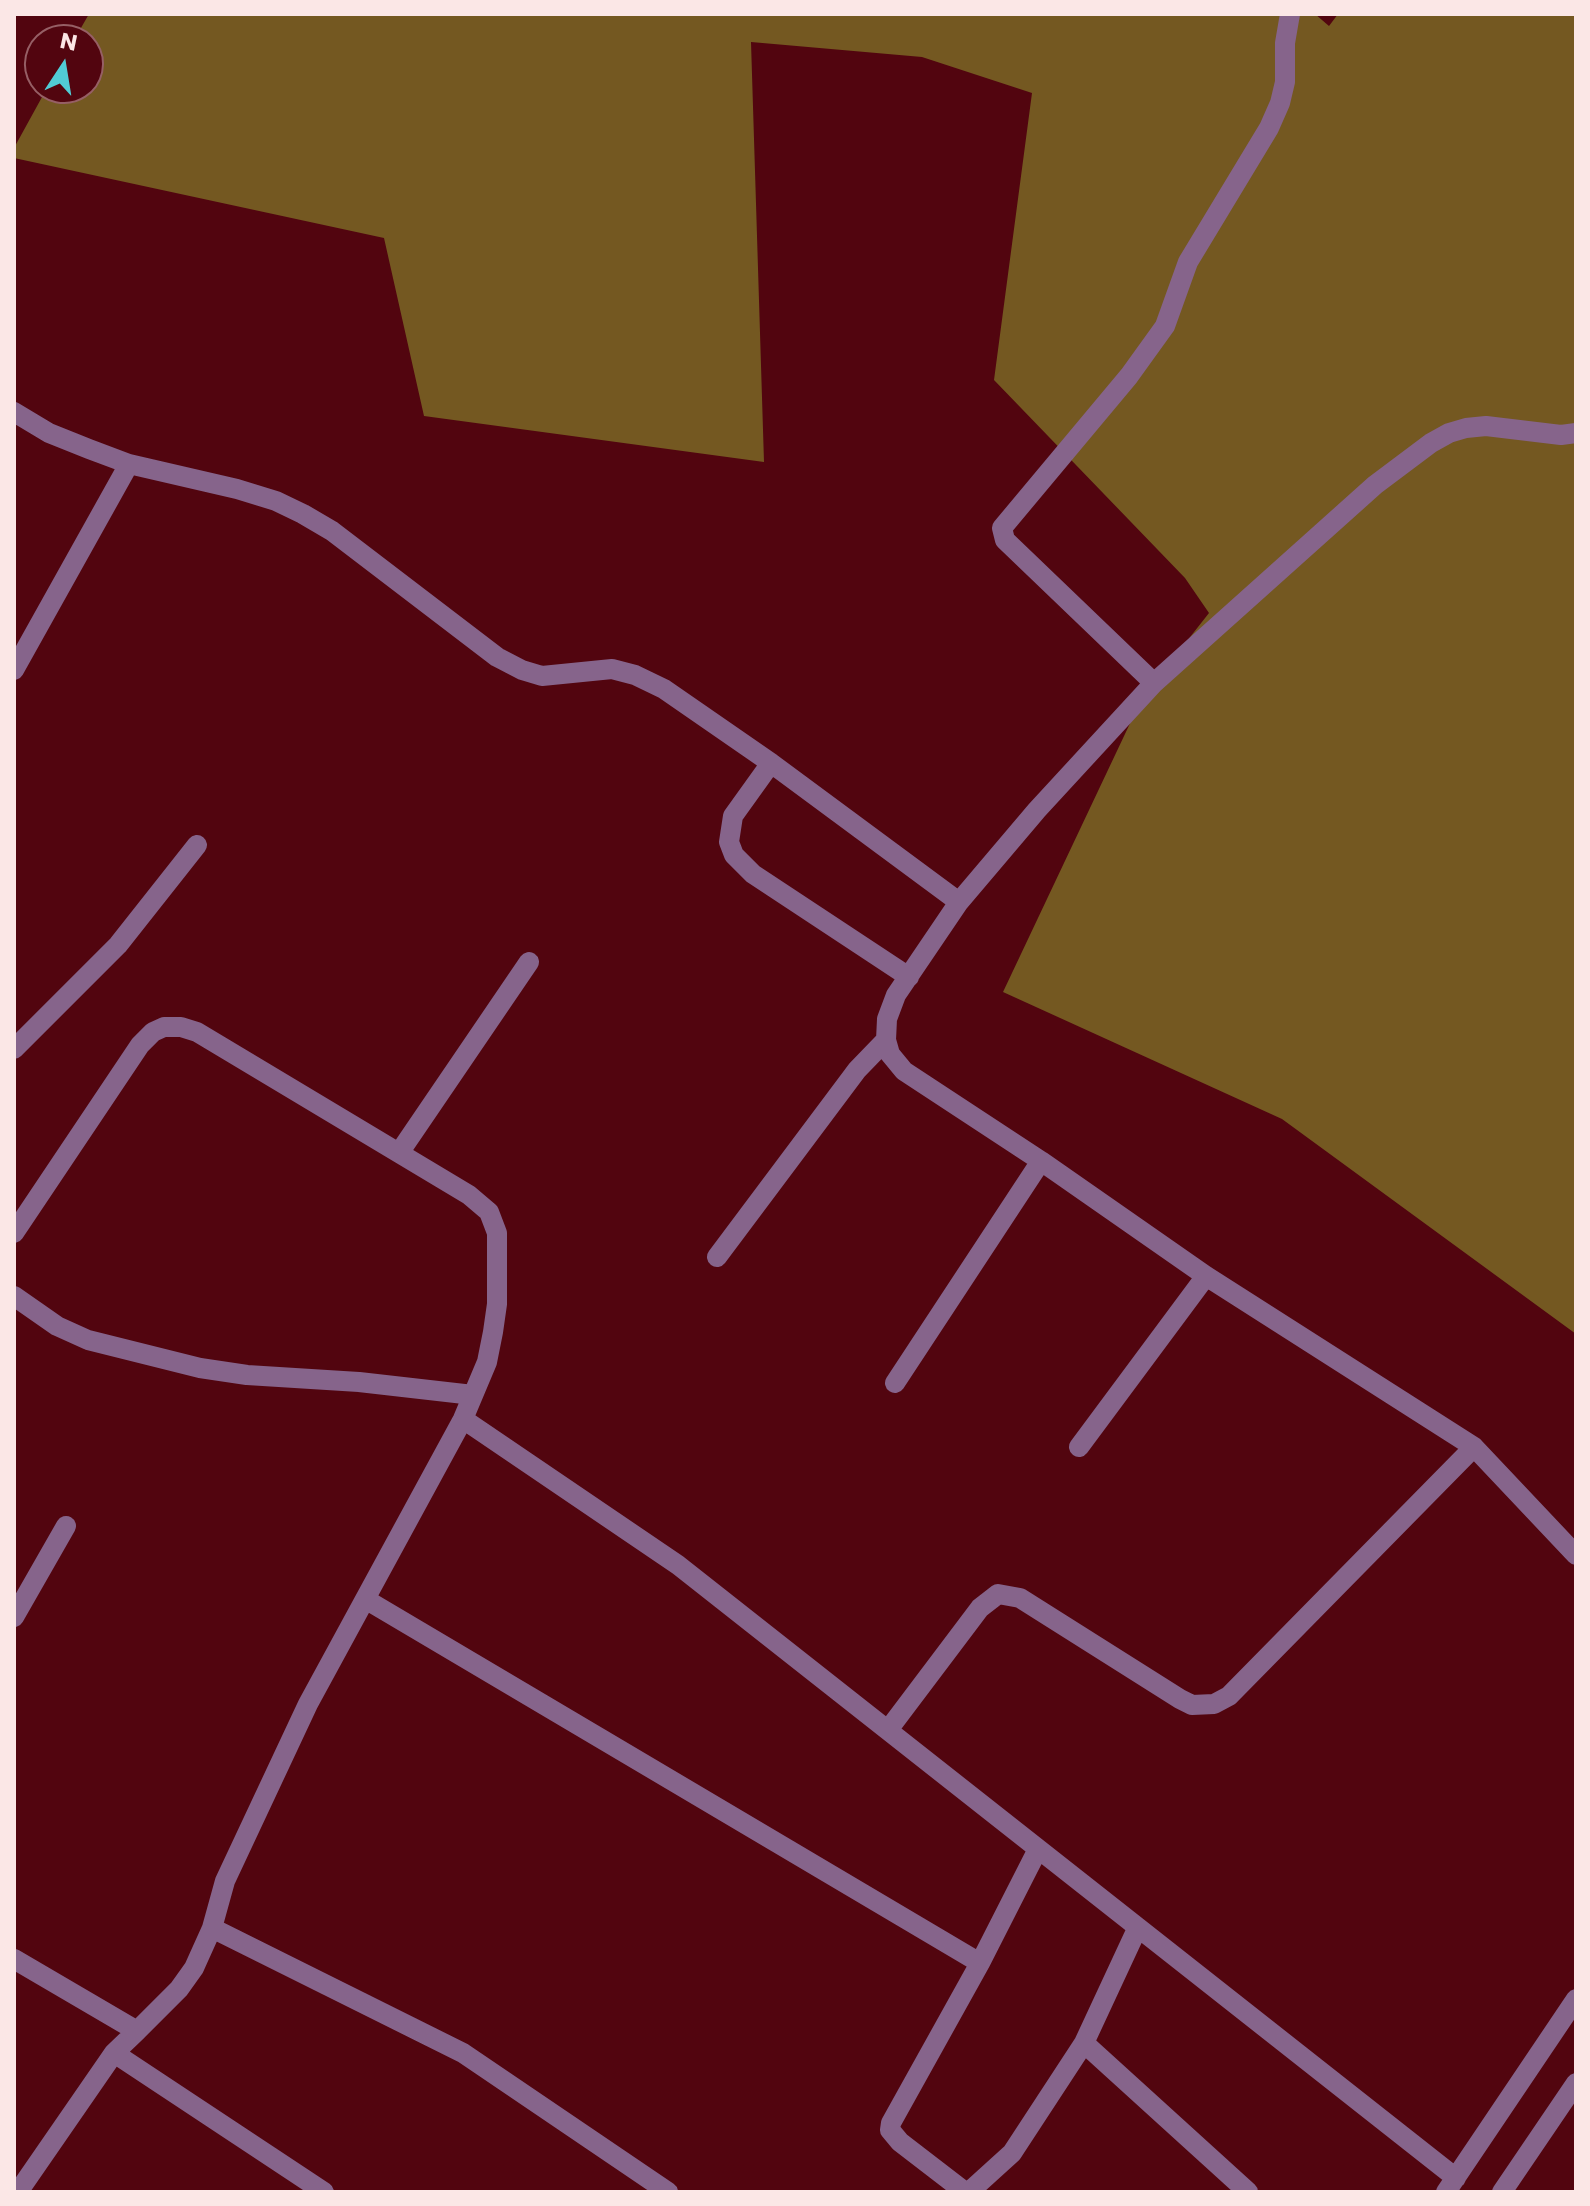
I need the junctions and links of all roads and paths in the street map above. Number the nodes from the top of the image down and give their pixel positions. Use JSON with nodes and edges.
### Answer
{"nodes":[{"id":1,"x":1290,"y":14,"type":"edge"},
{"id":2,"x":14,"y":412,"type":"edge"},
{"id":3,"x":1576,"y":433,"type":"edge"},
{"id":4,"x":129,"y":464,"type":"junction"},
{"id":5,"x":14,"y":670,"type":"edge"},
{"id":6,"x":1154,"y":683,"type":"junction"},
{"id":7,"x":771,"y":763,"type":"junction"},
{"id":8,"x":197,"y":845,"type":"dead end"},
{"id":9,"x":959,"y":902,"type":"junction"},
{"id":10,"x":529,"y":962,"type":"dead end"},
{"id":11,"x":909,"y":977,"type":"junction"},
{"id":12,"x":886,"y":1040,"type":"junction"},
{"id":13,"x":14,"y":1049,"type":"edge"},
{"id":14,"x":399,"y":1153,"type":"junction"},
{"id":15,"x":1041,"y":1161,"type":"junction"},
{"id":16,"x":14,"y":1233,"type":"edge"},
{"id":17,"x":717,"y":1257,"type":"dead end"},
{"id":18,"x":1206,"y":1276,"type":"junction"},
{"id":19,"x":14,"y":1296,"type":"edge"},
{"id":20,"x":895,"y":1383,"type":"dead end"},
{"id":21,"x":473,"y":1395,"type":"junction"},
{"id":22,"x":463,"y":1419,"type":"junction"},
{"id":23,"x":1079,"y":1447,"type":"dead end"},
{"id":24,"x":1474,"y":1447,"type":"junction"},
{"id":25,"x":66,"y":1526,"type":"dead end"},
{"id":26,"x":1576,"y":1555,"type":"edge"},
{"id":27,"x":365,"y":1599,"type":"junction"},
{"id":28,"x":14,"y":1617,"type":"edge"},
{"id":29,"x":888,"y":1730,"type":"junction"},
{"id":30,"x":1038,"y":1849,"type":"junction"},
{"id":31,"x":212,"y":1928,"type":"junction"},
{"id":32,"x":1137,"y":1929,"type":"junction"},
{"id":33,"x":14,"y":1959,"type":"edge"},
{"id":34,"x":980,"y":1963,"type":"junction"},
{"id":35,"x":1576,"y":1999,"type":"edge"},
{"id":36,"x":137,"y":2031,"type":"junction"},
{"id":37,"x":1084,"y":2043,"type":"junction"},
{"id":38,"x":114,"y":2053,"type":"junction"},
{"id":39,"x":1576,"y":2083,"type":"edge"},
{"id":40,"x":1451,"y":2185,"type":"edge"},
{"id":41,"x":1507,"y":2190,"type":"edge"},
{"id":42,"x":18,"y":2192,"type":"edge"},
{"id":43,"x":324,"y":2192,"type":"edge"},
{"id":44,"x":668,"y":2192,"type":"edge"},
{"id":45,"x":967,"y":2192,"type":"edge"},
{"id":46,"x":1248,"y":2192,"type":"edge"}],
"edges":[{"from":1,"to":6,"type":"street"},
{"from":2,"to":4,"type":"street"},
{"from":3,"to":6,"type":"street"},
{"from":4,"to":5,"type":"street"},
{"from":4,"to":7,"type":"street"},
{"from":6,"to":9,"type":"street"},
{"from":7,"to":9,"type":"street"},
{"from":7,"to":11,"type":"street"},
{"from":8,"to":13,"type":"street"},
{"from":9,"to":11,"type":"street"},
{"from":10,"to":14,"type":"street"},
{"from":11,"to":12,"type":"street"},
{"from":12,"to":15,"type":"street"},
{"from":12,"to":17,"type":"street"},
{"from":14,"to":16,"type":"street"},
{"from":14,"to":21,"type":"street"},
{"from":15,"to":18,"type":"street"},
{"from":15,"to":20,"type":"street"},
{"from":18,"to":23,"type":"street"},
{"from":18,"to":24,"type":"street"},
{"from":19,"to":21,"type":"street"},
{"from":21,"to":22,"type":"street"},
{"from":22,"to":27,"type":"street"},
{"from":22,"to":29,"type":"street"},
{"from":24,"to":26,"type":"street"},
{"from":24,"to":29,"type":"street"},
{"from":25,"to":28,"type":"street"},
{"from":27,"to":31,"type":"street"},
{"from":27,"to":34,"type":"street"},
{"from":29,"to":30,"type":"street"},
{"from":30,"to":32,"type":"street"},
{"from":30,"to":34,"type":"street"},
{"from":31,"to":36,"type":"street"},
{"from":31,"to":44,"type":"street"},
{"from":32,"to":37,"type":"street"},
{"from":32,"to":40,"type":"street"},
{"from":33,"to":36,"type":"street"},
{"from":34,"to":45,"type":"street"},
{"from":35,"to":40,"type":"street"},
{"from":36,"to":38,"type":"street"},
{"from":37,"to":45,"type":"street"},
{"from":37,"to":46,"type":"street"},
{"from":38,"to":42,"type":"street"},
{"from":38,"to":43,"type":"street"},
{"from":39,"to":41,"type":"street"}]}
